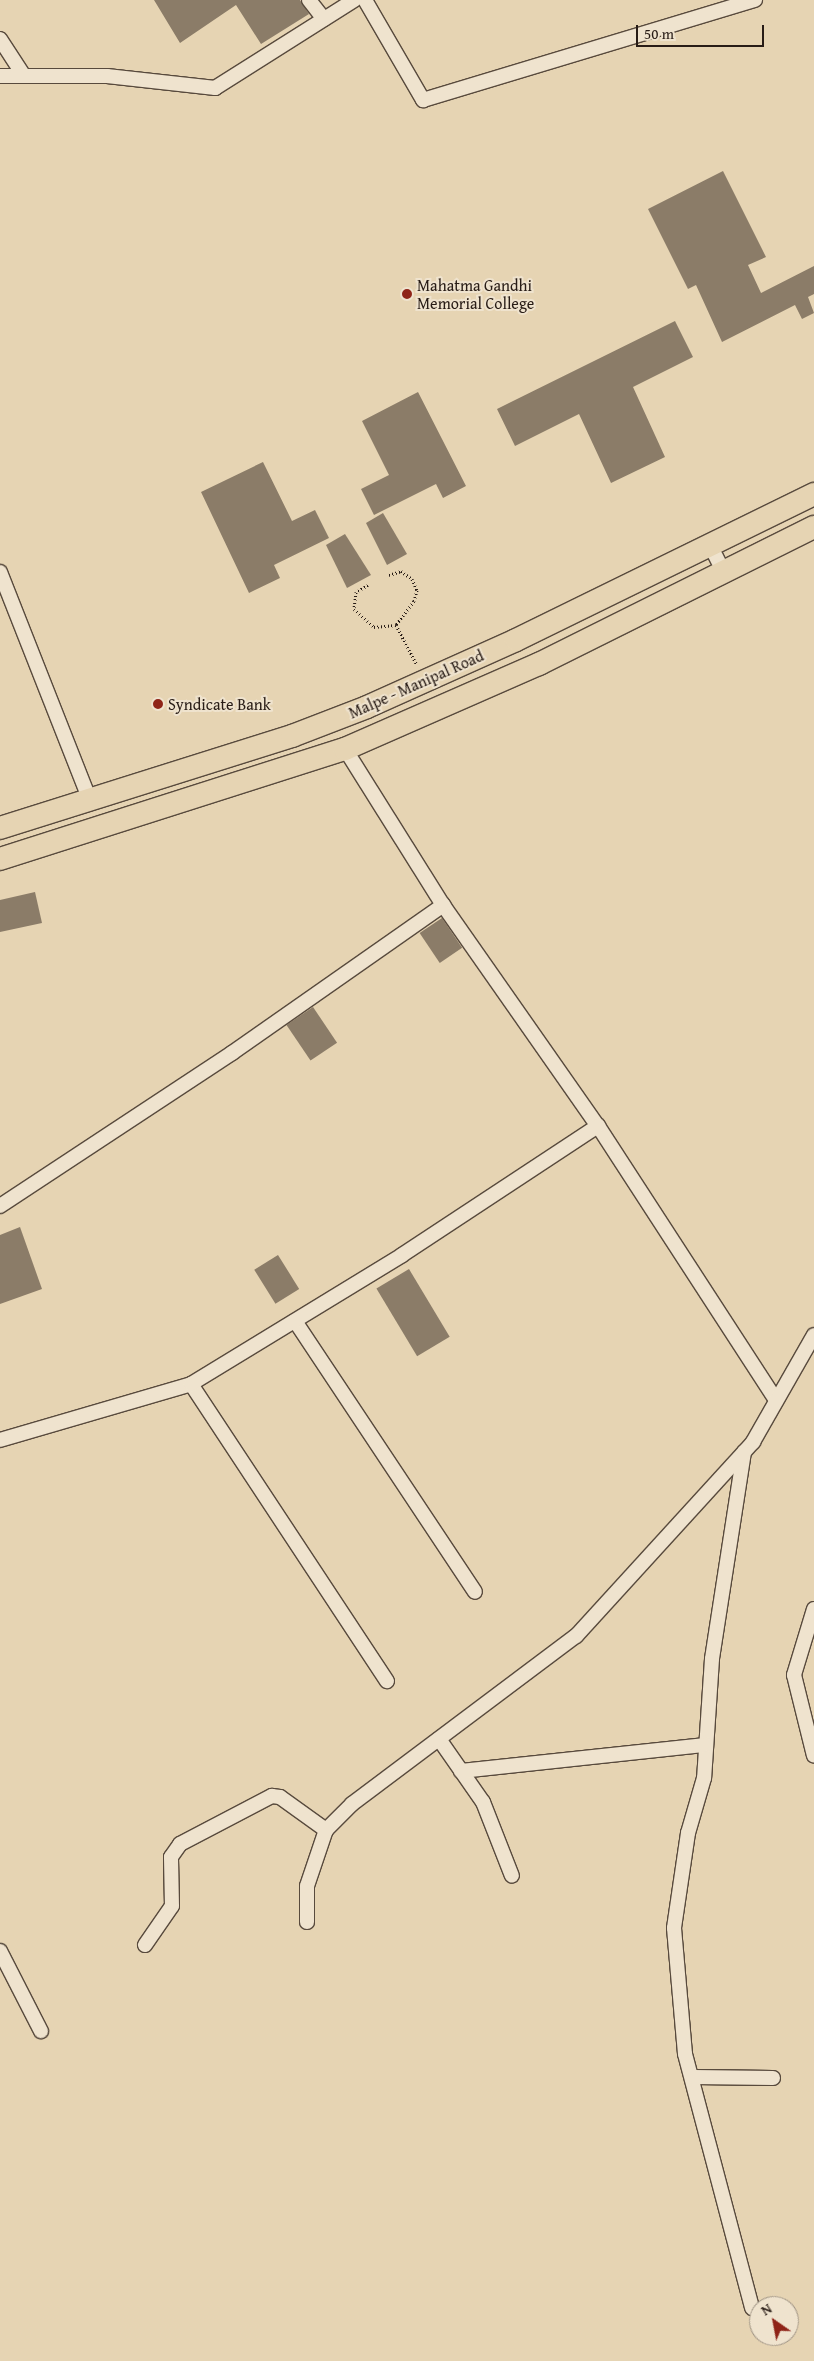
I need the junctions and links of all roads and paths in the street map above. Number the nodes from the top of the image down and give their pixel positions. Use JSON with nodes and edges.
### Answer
{"nodes":[{"id":1,"x":309,"y":0,"type":"edge"},
{"id":2,"x":354,"y":0,"type":"edge"},
{"id":3,"x":365,"y":0,"type":"edge"},
{"id":4,"x":755,"y":0,"type":"edge"},
{"id":5,"x":324,"y":19,"type":"junction"},
{"id":6,"x":0,"y":39,"type":"edge"},
{"id":7,"x":0,"y":76,"type":"edge"},
{"id":8,"x":24,"y":76,"type":"junction"},
{"id":9,"x":814,"y":494,"type":"edge"},
{"id":10,"x":812,"y":534,"type":"edge"},
{"id":11,"x":710,"y":545,"type":"junction"},
{"id":12,"x":0,"y":572,"type":"edge"},
{"id":13,"x":724,"y":572,"type":"junction"},
{"id":14,"x":389,"y":575,"type":"dead end"},
{"id":15,"x":368,"y":585,"type":"dead end"},
{"id":16,"x":396,"y":625,"type":"junction"},
{"id":17,"x":426,"y":682,"type":"junction"},
{"id":18,"x":346,"y":749,"type":"junction"},
{"id":19,"x":91,"y":802,"type":"junction"},
{"id":20,"x":0,"y":828,"type":"edge"},
{"id":21,"x":0,"y":859,"type":"edge"},
{"id":22,"x":443,"y":906,"type":"junction"},
{"id":23,"x":598,"y":1126,"type":"junction"},
{"id":24,"x":0,"y":1206,"type":"edge"},
{"id":25,"x":294,"y":1321,"type":"junction"},
{"id":26,"x":814,"y":1335,"type":"edge"},
{"id":27,"x":191,"y":1384,"type":"junction"},
{"id":28,"x":776,"y":1400,"type":"junction"},
{"id":29,"x":0,"y":1440,"type":"edge"},
{"id":30,"x":744,"y":1452,"type":"junction"},
{"id":31,"x":475,"y":1592,"type":"dead end"},
{"id":32,"x":814,"y":1609,"type":"edge"},
{"id":33,"x":387,"y":1681,"type":"dead end"},
{"id":34,"x":439,"y":1739,"type":"junction"},
{"id":35,"x":706,"y":1745,"type":"junction"},
{"id":36,"x":814,"y":1756,"type":"edge"},
{"id":37,"x":461,"y":1771,"type":"junction"},
{"id":38,"x":326,"y":1830,"type":"junction"},
{"id":39,"x":512,"y":1876,"type":"dead end"},
{"id":40,"x":307,"y":1922,"type":"dead end"},
{"id":41,"x":145,"y":1945,"type":"dead end"},
{"id":42,"x":0,"y":1951,"type":"edge"},
{"id":43,"x":41,"y":2031,"type":"dead end"},
{"id":44,"x":694,"y":2077,"type":"junction"},
{"id":45,"x":772,"y":2078,"type":"dead end"},
{"id":46,"x":749,"y":2296,"type":"edge"}],
"edges":[{"from":1,"to":5,"type":"street"},
{"from":2,"to":5,"type":"street"},
{"from":3,"to":4,"type":"street"},
{"from":5,"to":8,"type":"street"},
{"from":6,"to":8,"type":"street"},
{"from":7,"to":8,"type":"street"},
{"from":9,"to":11,"type":"highway","name":"Malpe - Manipal Road"},
{"from":10,"to":13,"type":"highway","name":"Malpe - Manipal Road"},
{"from":11,"to":13,"type":"street"},
{"from":11,"to":17,"type":"highway","name":"Malpe - Manipal Road"},
{"from":12,"to":19,"type":"street"},
{"from":13,"to":18,"type":"highway","name":"Malpe - Manipal Road"},
{"from":14,"to":16,"type":"path"},
{"from":15,"to":16,"type":"path"},
{"from":16,"to":17,"type":"path"},
{"from":17,"to":19,"type":"highway","name":"Malpe - Manipal Road"},
{"from":18,"to":21,"type":"highway","name":"Malpe - Manipal Road"},
{"from":18,"to":22,"type":"street"},
{"from":19,"to":20,"type":"highway","name":"Malpe - Manipal Road"},
{"from":22,"to":23,"type":"street"},
{"from":22,"to":24,"type":"street"},
{"from":23,"to":25,"type":"street"},
{"from":23,"to":28,"type":"street"},
{"from":25,"to":27,"type":"street"},
{"from":25,"to":31,"type":"street"},
{"from":26,"to":28,"type":"street"},
{"from":27,"to":29,"type":"street"},
{"from":27,"to":33,"type":"street"},
{"from":28,"to":30,"type":"street"},
{"from":30,"to":34,"type":"street"},
{"from":30,"to":35,"type":"street"},
{"from":32,"to":36,"type":"street"},
{"from":34,"to":37,"type":"street"},
{"from":34,"to":38,"type":"street"},
{"from":35,"to":37,"type":"street"},
{"from":35,"to":44,"type":"street"},
{"from":37,"to":39,"type":"street"},
{"from":38,"to":40,"type":"street"},
{"from":38,"to":41,"type":"street"},
{"from":42,"to":43,"type":"street"},
{"from":44,"to":45,"type":"street"},
{"from":44,"to":46,"type":"street"}]}
